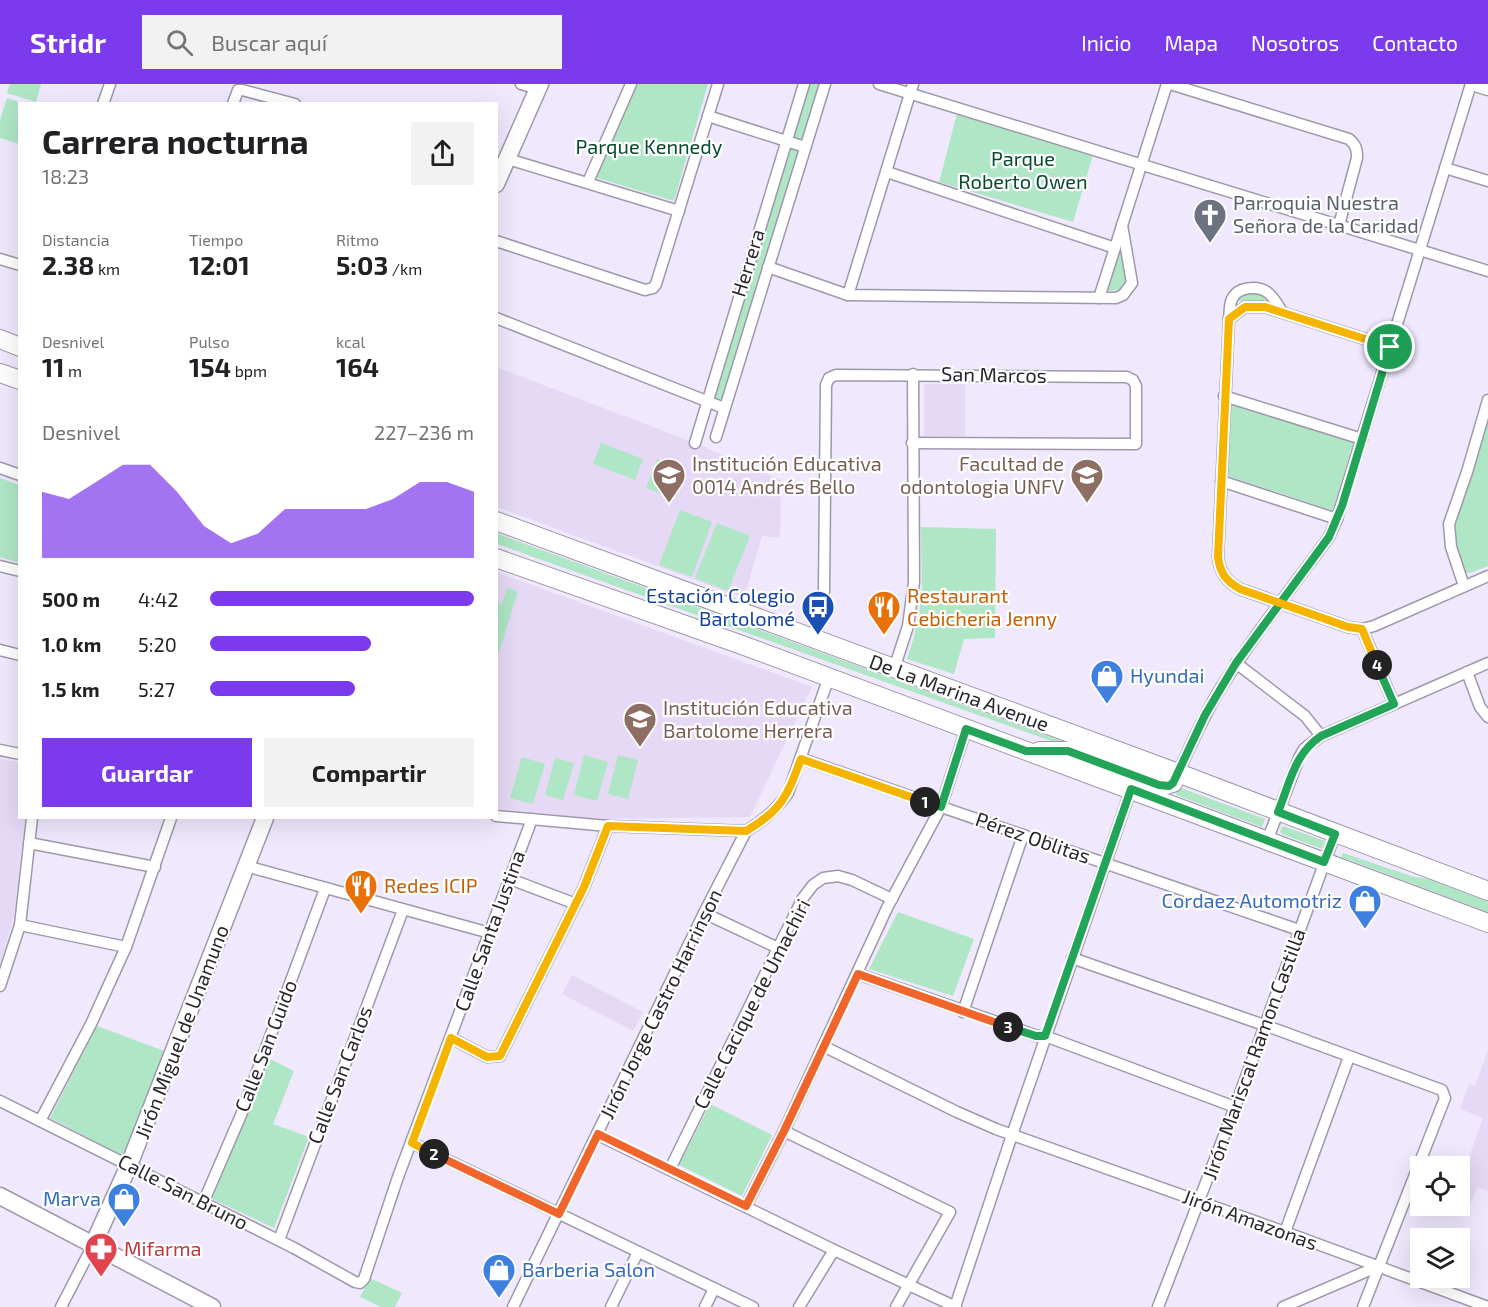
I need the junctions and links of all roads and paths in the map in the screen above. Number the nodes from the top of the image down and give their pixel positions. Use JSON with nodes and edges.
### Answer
{"nodes":[{"id":1,"x":110,"y":84,"type":"edge"},
{"id":2,"x":521,"y":84,"type":"edge"},
{"id":3,"x":631,"y":84,"type":"edge"},
{"id":4,"x":718,"y":84,"type":"edge"},
{"id":5,"x":804,"y":84,"type":"edge"},
{"id":6,"x":825,"y":84,"type":"edge"},
{"id":7,"x":879,"y":84,"type":"edge"},
{"id":8,"x":1169,"y":84,"type":"edge"},
{"id":9,"x":1471,"y":84,"type":"edge"},
{"id":10,"x":1478,"y":84,"type":"edge"},
{"id":11,"x":539,"y":86,"type":"edge"},
{"id":12,"x":1488,"y":87,"type":"edge"},
{"id":13,"x":911,"y":89,"type":"edge"},
{"id":14,"x":104,"y":102,"type":"edge"},
{"id":15,"x":234,"y":102,"type":"edge"},
{"id":16,"x":286,"y":102,"type":"edge"},
{"id":17,"x":708,"y":116,"type":"junction"},
{"id":18,"x":785,"y":141,"type":"junction"},
{"id":19,"x":805,"y":147,"type":"junction"},
{"id":20,"x":504,"y":159,"type":"edge"},
{"id":21,"x":1141,"y":165,"type":"junction"},
{"id":22,"x":1445,"y":168,"type":"junction"},
{"id":23,"x":887,"y":171,"type":"junction"},
{"id":24,"x":498,"y":178,"type":"edge"},
{"id":25,"x":1488,"y":181,"type":"edge"},
{"id":26,"x":588,"y":182,"type":"junction"},
{"id":27,"x":678,"y":211,"type":"junction"},
{"id":28,"x":1122,"y":225,"type":"junction"},
{"id":29,"x":1339,"y":225,"type":"junction"},
{"id":30,"x":498,"y":242,"type":"edge"},
{"id":31,"x":1115,"y":248,"type":"junction"},
{"id":32,"x":1419,"y":250,"type":"junction"},
{"id":33,"x":0,"y":259,"type":"edge"},
{"id":34,"x":18,"y":264,"type":"edge"},
{"id":35,"x":768,"y":267,"type":"junction"},
{"id":36,"x":1488,"y":271,"type":"edge"},
{"id":37,"x":848,"y":294,"type":"junction"},
{"id":38,"x":1099,"y":298,"type":"junction"},
{"id":39,"x":1282,"y":312,"type":"junction"},
{"id":40,"x":498,"y":319,"type":"edge"},
{"id":41,"x":1229,"y":319,"type":"junction"},
{"id":42,"x":0,"y":339,"type":"edge"},
{"id":43,"x":18,"y":346,"type":"edge"},
{"id":44,"x":1390,"y":347,"type":"junction"},
{"id":45,"x":0,"y":373,"type":"edge"},
{"id":46,"x":912,"y":374,"type":"junction"},
{"id":47,"x":18,"y":379,"type":"edge"},
{"id":48,"x":1224,"y":396,"type":"junction"},
{"id":49,"x":1488,"y":400,"type":"edge"},
{"id":50,"x":706,"y":401,"type":"junction"},
{"id":51,"x":724,"y":408,"type":"junction"},
{"id":52,"x":716,"y":437,"type":"dead end"},
{"id":53,"x":1362,"y":439,"type":"junction"},
{"id":54,"x":695,"y":443,"type":"dead end"},
{"id":55,"x":912,"y":443,"type":"junction"},
{"id":56,"x":0,"y":468,"type":"edge"},
{"id":57,"x":18,"y":474,"type":"edge"},
{"id":58,"x":1221,"y":481,"type":"junction"},
{"id":59,"x":1337,"y":519,"type":"junction"},
{"id":60,"x":498,"y":522,"type":"edge"},
{"id":61,"x":498,"y":559,"type":"edge"},
{"id":62,"x":0,"y":566,"type":"edge"},
{"id":63,"x":18,"y":570,"type":"edge"},
{"id":64,"x":1488,"y":576,"type":"edge"},
{"id":65,"x":1464,"y":586,"type":"junction"},
{"id":66,"x":1280,"y":604,"type":"junction"},
{"id":67,"x":1362,"y":629,"type":"junction"},
{"id":68,"x":812,"y":639,"type":"junction"},
{"id":69,"x":0,"y":650,"type":"edge"},
{"id":70,"x":18,"y":654,"type":"edge"},
{"id":71,"x":1236,"y":663,"type":"junction"},
{"id":72,"x":1488,"y":663,"type":"edge"},
{"id":73,"x":894,"y":669,"type":"junction"},
{"id":74,"x":1467,"y":672,"type":"junction"},
{"id":75,"x":829,"y":677,"type":"junction"},
{"id":76,"x":1394,"y":704,"type":"junction"},
{"id":77,"x":1488,"y":717,"type":"edge"},
{"id":78,"x":966,"y":729,"type":"junction"},
{"id":79,"x":1321,"y":736,"type":"junction"},
{"id":80,"x":0,"y":750,"type":"edge"},
{"id":81,"x":1026,"y":751,"type":"junction"},
{"id":82,"x":18,"y":754,"type":"edge"},
{"id":83,"x":801,"y":759,"type":"junction"},
{"id":84,"x":1178,"y":773,"type":"junction"},
{"id":85,"x":1131,"y":789,"type":"junction"},
{"id":86,"x":941,"y":807,"type":"junction"},
{"id":87,"x":1278,"y":812,"type":"junction"},
{"id":88,"x":498,"y":816,"type":"edge"},
{"id":89,"x":32,"y":819,"type":"edge"},
{"id":90,"x":171,"y":819,"type":"edge"},
{"id":91,"x":266,"y":819,"type":"edge"},
{"id":92,"x":532,"y":819,"type":"junction"},
{"id":93,"x":608,"y":826,"type":"junction"},
{"id":94,"x":746,"y":831,"type":"junction"},
{"id":95,"x":1335,"y":834,"type":"junction"},
{"id":96,"x":1023,"y":835,"type":"junction"},
{"id":97,"x":1267,"y":841,"type":"junction"},
{"id":98,"x":29,"y":843,"type":"junction"},
{"id":99,"x":1324,"y":862,"type":"junction"},
{"id":100,"x":1106,"y":863,"type":"junction"},
{"id":101,"x":246,"y":866,"type":"junction"},
{"id":102,"x":155,"y":867,"type":"junction"},
{"id":103,"x":510,"y":879,"type":"junction"},
{"id":104,"x":325,"y":889,"type":"junction"},
{"id":105,"x":1488,"y":891,"type":"edge"},
{"id":106,"x":892,"y":899,"type":"junction"},
{"id":107,"x":576,"y":904,"type":"junction"},
{"id":108,"x":403,"y":910,"type":"junction"},
{"id":109,"x":704,"y":913,"type":"junction"},
{"id":110,"x":1488,"y":922,"type":"edge"},
{"id":111,"x":20,"y":925,"type":"junction"},
{"id":112,"x":1299,"y":930,"type":"junction"},
{"id":113,"x":490,"y":933,"type":"junction"},
{"id":114,"x":126,"y":947,"type":"junction"},
{"id":115,"x":778,"y":948,"type":"junction"},
{"id":116,"x":1072,"y":958,"type":"junction"},
{"id":117,"x":858,"y":974,"type":"junction"},
{"id":118,"x":0,"y":986,"type":"edge"},
{"id":119,"x":963,"y":1012,"type":"junction"},
{"id":120,"x":1264,"y":1025,"type":"junction"},
{"id":121,"x":1045,"y":1036,"type":"junction"},
{"id":122,"x":451,"y":1038,"type":"junction"},
{"id":123,"x":823,"y":1046,"type":"junction"},
{"id":124,"x":1349,"y":1057,"type":"junction"},
{"id":125,"x":0,"y":1101,"type":"edge"},
{"id":126,"x":1235,"y":1107,"type":"junction"},
{"id":127,"x":40,"y":1120,"type":"junction"},
{"id":128,"x":784,"y":1131,"type":"junction"},
{"id":129,"x":598,"y":1134,"type":"junction"},
{"id":130,"x":1011,"y":1135,"type":"junction"},
{"id":131,"x":412,"y":1143,"type":"junction"},
{"id":132,"x":129,"y":1166,"type":"junction"},
{"id":133,"x":670,"y":1169,"type":"junction"},
{"id":134,"x":0,"y":1196,"type":"edge"},
{"id":135,"x":1199,"y":1202,"type":"junction"},
{"id":136,"x":203,"y":1203,"type":"junction"},
{"id":137,"x":746,"y":1206,"type":"junction"},
{"id":138,"x":559,"y":1214,"type":"junction"},
{"id":139,"x":1285,"y":1232,"type":"junction"},
{"id":140,"x":279,"y":1240,"type":"junction"},
{"id":141,"x":93,"y":1245,"type":"junction"},
{"id":142,"x":834,"y":1250,"type":"junction"},
{"id":143,"x":638,"y":1252,"type":"junction"},
{"id":144,"x":1379,"y":1266,"type":"junction"},
{"id":145,"x":364,"y":1279,"type":"joint"},
{"id":146,"x":909,"y":1286,"type":"junction"},
{"id":147,"x":714,"y":1289,"type":"junction"},
{"id":148,"x":61,"y":1307,"type":"edge"},
{"id":149,"x":212,"y":1307,"type":"edge"},
{"id":150,"x":513,"y":1307,"type":"edge"},
{"id":151,"x":611,"y":1307,"type":"edge"},
{"id":152,"x":705,"y":1307,"type":"edge"},
{"id":153,"x":753,"y":1307,"type":"edge"},
{"id":154,"x":799,"y":1307,"type":"edge"},
{"id":155,"x":896,"y":1307,"type":"edge"},
{"id":156,"x":956,"y":1307,"type":"edge"},
{"id":157,"x":1158,"y":1307,"type":"edge"},
{"id":158,"x":1283,"y":1307,"type":"edge"},
{"id":159,"x":1364,"y":1307,"type":"edge"},
{"id":160,"x":1488,"y":1307,"type":"edge"}],
"edges":[{"from":1,"to":14,"type":"street"},
{"from":2,"to":11,"type":"street"},
{"from":3,"to":26,"type":"street"},
{"from":4,"to":17,"type":"street"},
{"from":5,"to":18,"type":"street","name":"Herrera"},
{"from":6,"to":19,"type":"street","name":"Herrera"},
{"from":7,"to":13,"type":"street"},
{"from":8,"to":21,"type":"street"},
{"from":8,"to":29,"type":"street"},
{"from":9,"to":22,"type":"street"},
{"from":10,"to":12,"type":"street"},
{"from":11,"to":20,"type":"street"},
{"from":13,"to":21,"type":"street"},
{"from":13,"to":23,"type":"street"},
{"from":15,"to":16,"type":"street"},
{"from":17,"to":18,"type":"street"},
{"from":17,"to":27,"type":"street"},
{"from":18,"to":19,"type":"street"},
{"from":18,"to":50,"type":"street","name":"Herrera"},
{"from":19,"to":35,"type":"street","name":"Herrera"},
{"from":20,"to":24,"type":"street"},
{"from":20,"to":26,"type":"street"},
{"from":21,"to":28,"type":"street"},
{"from":21,"to":29,"type":"street"},
{"from":22,"to":25,"type":"street"},
{"from":22,"to":32,"type":"street"},
{"from":23,"to":31,"type":"street"},
{"from":23,"to":37,"type":"street"},
{"from":26,"to":27,"type":"street"},
{"from":27,"to":30,"type":"street"},
{"from":28,"to":31,"type":"street"},
{"from":28,"to":38,"type":"street"},
{"from":29,"to":32,"type":"street"},
{"from":31,"to":38,"type":"street"},
{"from":32,"to":36,"type":"street"},
{"from":32,"to":44,"type":"street"},
{"from":33,"to":34,"type":"street"},
{"from":35,"to":37,"type":"street"},
{"from":35,"to":51,"type":"street","name":"Herrera"},
{"from":37,"to":38,"type":"street"},
{"from":39,"to":41,"type":"street"},
{"from":39,"to":41,"type":"street"},
{"from":39,"to":44,"type":"street"},
{"from":40,"to":50,"type":"street"},
{"from":41,"to":48,"type":"street"},
{"from":42,"to":43,"type":"main road"},
{"from":44,"to":53,"type":"street"},
{"from":45,"to":47,"type":"main road"},
{"from":46,"to":55,"type":"street"},
{"from":46,"to":55,"type":"street","name":"San Marcos"},
{"from":46,"to":68,"type":"street","name":"San Marcos"},
{"from":48,"to":53,"type":"street"},
{"from":48,"to":58,"type":"street"},
{"from":49,"to":65,"type":"street"},
{"from":50,"to":51,"type":"street"},
{"from":50,"to":54,"type":"street","name":"Herrera"},
{"from":51,"to":52,"type":"street","name":"Herrera"},
{"from":53,"to":59,"type":"street"},
{"from":55,"to":73,"type":"street"},
{"from":56,"to":57,"type":"street"},
{"from":58,"to":59,"type":"street"},
{"from":58,"to":66,"type":"street"},
{"from":59,"to":66,"type":"street"},
{"from":60,"to":68,"type":"main road","name":"De La Marina Avenue"},
{"from":61,"to":75,"type":"main road","name":"De La Marina Avenue"},
{"from":62,"to":63,"type":"street"},
{"from":64,"to":65,"type":"street"},
{"from":65,"to":67,"type":"street"},
{"from":66,"to":67,"type":"street"},
{"from":66,"to":71,"type":"street"},
{"from":67,"to":76,"type":"street"},
{"from":68,"to":73,"type":"main road","name":"De La Marina Avenue"},
{"from":69,"to":70,"type":"street"},
{"from":71,"to":79,"type":"street"},
{"from":71,"to":84,"type":"street"},
{"from":72,"to":74,"type":"street"},
{"from":73,"to":84,"type":"main road","name":"De La Marina Avenue"},
{"from":74,"to":76,"type":"street"},
{"from":74,"to":77,"type":"street"},
{"from":75,"to":78,"type":"main road","name":"De La Marina Avenue"},
{"from":75,"to":83,"type":"street"},
{"from":76,"to":79,"type":"street"},
{"from":78,"to":81,"type":"main road","name":"De La Marina Avenue"},
{"from":78,"to":86,"type":"street"},
{"from":79,"to":87,"type":"street"},
{"from":80,"to":82,"type":"street"},
{"from":81,"to":84,"type":"main road"},
{"from":81,"to":85,"type":"main road","name":"De La Marina Avenue"},
{"from":83,"to":86,"type":"street","name":"Pérez Oblitas"},
{"from":83,"to":94,"type":"street"},
{"from":84,"to":87,"type":"main road","name":"De La Marina Avenue"},
{"from":85,"to":97,"type":"main road","name":"De La Marina Avenue"},
{"from":85,"to":100,"type":"street"},
{"from":86,"to":96,"type":"street","name":"Pérez Oblitas"},
{"from":86,"to":106,"type":"street"},
{"from":87,"to":95,"type":"main road","name":"De La Marina Avenue"},
{"from":87,"to":97,"type":"street"},
{"from":88,"to":92,"type":"street"},
{"from":89,"to":98,"type":"street"},
{"from":90,"to":102,"type":"street"},
{"from":91,"to":101,"type":"street","name":"Jirón Miguel de Unamuno"},
{"from":92,"to":93,"type":"street"},
{"from":92,"to":103,"type":"street","name":"Calle Santa Justina"},
{"from":93,"to":94,"type":"street"},
{"from":93,"to":107,"type":"street"},
{"from":94,"to":109,"type":"street","name":"Jirón Jorge Castro Harrinson"},
{"from":95,"to":99,"type":"street","name":"Jirón Mariscal Ramon Castilla"},
{"from":95,"to":105,"type":"main road","name":"De La Marina Avenue"},
{"from":96,"to":100,"type":"street","name":"Pérez Oblitas"},
{"from":96,"to":119,"type":"street"},
{"from":97,"to":99,"type":"main road","name":"De La Marina Avenue"},
{"from":98,"to":102,"type":"street"},
{"from":98,"to":111,"type":"street"},
{"from":99,"to":110,"type":"main road","name":"De La Marina Avenue"},
{"from":99,"to":112,"type":"street","name":"Jirón Mariscal Ramon Castilla"},
{"from":100,"to":112,"type":"street","name":"Pérez Oblitas"},
{"from":100,"to":116,"type":"street"},
{"from":101,"to":104,"type":"street"},
{"from":101,"to":132,"type":"street","name":"Jirón Miguel de Unamuno"},
{"from":102,"to":114,"type":"street"},
{"from":103,"to":107,"type":"street"},
{"from":103,"to":113,"type":"street","name":"Calle Santa Justina"},
{"from":104,"to":108,"type":"street"},
{"from":104,"to":136,"type":"street","name":"Calle San Guido"},
{"from":106,"to":115,"type":"street","name":"Calle Cacique de Umachiri"},
{"from":106,"to":117,"type":"street"},
{"from":107,"to":122,"type":"street"},
{"from":108,"to":113,"type":"street"},
{"from":108,"to":140,"type":"street","name":"Calle San Carlos"},
{"from":109,"to":115,"type":"street"},
{"from":109,"to":129,"type":"street","name":"Jirón Jorge Castro Harrinson"},
{"from":111,"to":114,"type":"street"},
{"from":111,"to":118,"type":"street"},
{"from":112,"to":120,"type":"street","name":"Jirón Mariscal Ramon Castilla"},
{"from":113,"to":122,"type":"street","name":"Calle Santa Justina"},
{"from":114,"to":127,"type":"street"},
{"from":115,"to":133,"type":"street","name":"Calle Cacique de Umachiri"},
{"from":116,"to":120,"type":"street"},
{"from":116,"to":121,"type":"street"},
{"from":117,"to":119,"type":"street"},
{"from":117,"to":123,"type":"street"},
{"from":119,"to":121,"type":"street"},
{"from":120,"to":124,"type":"street"},
{"from":120,"to":126,"type":"street","name":"Jirón Mariscal Ramon Castilla"},
{"from":121,"to":126,"type":"street"},
{"from":121,"to":130,"type":"street"},
{"from":122,"to":131,"type":"street","name":"Calle Santa Justina"},
{"from":123,"to":128,"type":"street"},
{"from":123,"to":130,"type":"street","name":"Jirón Amazonas"},
{"from":124,"to":139,"type":"street"},
{"from":124,"to":144,"type":"street"},
{"from":125,"to":127,"type":"street","name":"Calle San Bruno"},
{"from":126,"to":135,"type":"street","name":"Jirón Mariscal Ramon Castilla"},
{"from":127,"to":132,"type":"street","name":"Calle San Bruno"},
{"from":128,"to":137,"type":"street"},
{"from":128,"to":146,"type":"street"},
{"from":129,"to":133,"type":"street"},
{"from":129,"to":138,"type":"street","name":"Jirón Jorge Castro Harrinson"},
{"from":130,"to":135,"type":"street","name":"Jirón Amazonas"},
{"from":130,"to":156,"type":"street"},
{"from":131,"to":138,"type":"street"},
{"from":131,"to":145,"type":"street","name":"Calle Santa Justina"},
{"from":132,"to":136,"type":"street","name":"Calle San Bruno"},
{"from":132,"to":141,"type":"street","name":"Jirón Miguel de Unamuno"},
{"from":133,"to":137,"type":"street"},
{"from":134,"to":141,"type":"street"},
{"from":135,"to":139,"type":"street","name":"Jirón Amazonas"},
{"from":135,"to":157,"type":"street","name":"Jirón Mariscal Ramon Castilla"},
{"from":136,"to":140,"type":"street","name":"Calle San Bruno"},
{"from":137,"to":142,"type":"street"},
{"from":138,"to":143,"type":"street"},
{"from":138,"to":150,"type":"street","name":"Jirón Jorge Castro Harrinson"},
{"from":139,"to":144,"type":"street","name":"Jirón Amazonas"},
{"from":140,"to":145,"type":"street","name":"Calle San Bruno"},
{"from":141,"to":148,"type":"street"},
{"from":141,"to":149,"type":"street"},
{"from":142,"to":146,"type":"street"},
{"from":142,"to":154,"type":"street"},
{"from":143,"to":147,"type":"street"},
{"from":143,"to":151,"type":"street"},
{"from":144,"to":158,"type":"street"},
{"from":144,"to":159,"type":"street"},
{"from":144,"to":160,"type":"street","name":"Jirón Amazonas"},
{"from":146,"to":155,"type":"street"},
{"from":146,"to":156,"type":"street"},
{"from":147,"to":152,"type":"street"},
{"from":147,"to":153,"type":"street"}]}
